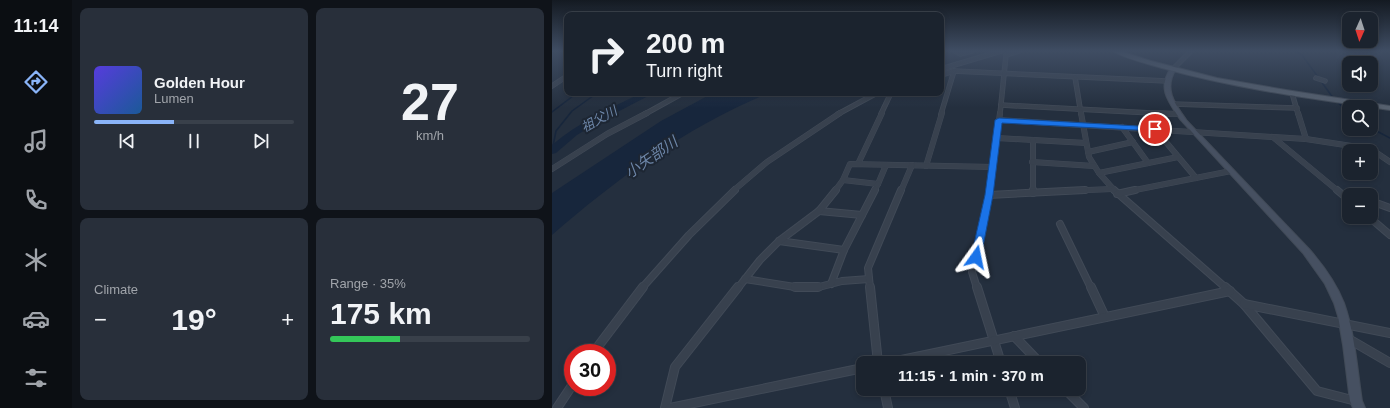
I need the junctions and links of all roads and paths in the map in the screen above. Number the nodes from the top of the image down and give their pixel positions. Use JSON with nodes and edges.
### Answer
{"nodes":[{"id":1,"x":1004,"y":70,"type":"edge"},
{"id":2,"x":1172,"y":70,"type":"edge"},
{"id":3,"x":1178,"y":70,"type":"edge"},
{"id":4,"x":954,"y":71,"type":"junction"},
{"id":5,"x":944,"y":74,"type":"edge"},
{"id":6,"x":1004,"y":74,"type":"junction"},
{"id":7,"x":1075,"y":77,"type":"junction"},
{"id":8,"x":564,"y":78,"type":"edge"},
{"id":9,"x":1316,"y":78,"type":"dead end"},
{"id":10,"x":1167,"y":81,"type":"junction"},
{"id":11,"x":1325,"y":81,"type":"dead end"},
{"id":12,"x":552,"y":86,"type":"edge"},
{"id":13,"x":1292,"y":93,"type":"junction"},
{"id":14,"x":677,"y":96,"type":"edge"},
{"id":15,"x":871,"y":96,"type":"edge"},
{"id":16,"x":890,"y":96,"type":"edge"},
{"id":17,"x":1173,"y":104,"type":"junction"},
{"id":18,"x":1001,"y":105,"type":"junction"},
{"id":19,"x":1297,"y":108,"type":"junction"},
{"id":20,"x":1390,"y":108,"type":"edge"},
{"id":21,"x":1080,"y":109,"type":"junction"},
{"id":22,"x":1179,"y":114,"type":"junction"},
{"id":23,"x":999,"y":120,"type":"junction"},
{"id":24,"x":1083,"y":125,"type":"junction"},
{"id":25,"x":1122,"y":127,"type":"junction"},
{"id":26,"x":1155,"y":129,"type":"junction"},
{"id":27,"x":1193,"y":132,"type":"junction"},
{"id":28,"x":997,"y":138,"type":"junction"},
{"id":29,"x":1274,"y":138,"type":"junction"},
{"id":30,"x":1306,"y":139,"type":"junction"},
{"id":31,"x":1033,"y":140,"type":"junction"},
{"id":32,"x":1133,"y":142,"type":"junction"},
{"id":33,"x":1086,"y":143,"type":"junction"},
{"id":34,"x":1088,"y":152,"type":"junction"},
{"id":35,"x":1178,"y":157,"type":"junction"},
{"id":36,"x":1032,"y":162,"type":"junction"},
{"id":37,"x":1390,"y":162,"type":"edge"},
{"id":38,"x":1148,"y":163,"type":"junction"},
{"id":39,"x":858,"y":164,"type":"junction"},
{"id":40,"x":886,"y":165,"type":"junction"},
{"id":41,"x":912,"y":165,"type":"junction"},
{"id":42,"x":926,"y":166,"type":"junction"},
{"id":43,"x":1094,"y":166,"type":"junction"},
{"id":44,"x":993,"y":167,"type":"junction"},
{"id":45,"x":552,"y":169,"type":"edge"},
{"id":46,"x":1231,"y":171,"type":"junction"},
{"id":47,"x":1099,"y":173,"type":"junction"},
{"id":48,"x":1196,"y":178,"type":"junction"},
{"id":49,"x":843,"y":180,"type":"junction"},
{"id":50,"x":878,"y":184,"type":"junction"},
{"id":51,"x":1114,"y":192,"type":"junction"},
{"id":52,"x":1033,"y":193,"type":"junction"},
{"id":53,"x":1342,"y":194,"type":"edge"},
{"id":54,"x":989,"y":195,"type":"junction"},
{"id":55,"x":1378,"y":204,"type":"edge"},
{"id":56,"x":1390,"y":208,"type":"edge"},
{"id":57,"x":819,"y":211,"type":"junction"},
{"id":58,"x":862,"y":214,"type":"junction"},
{"id":59,"x":1060,"y":224,"type":"dead end"},
{"id":60,"x":1377,"y":224,"type":"edge"},
{"id":61,"x":1390,"y":235,"type":"edge"},
{"id":62,"x":779,"y":241,"type":"junction"},
{"id":63,"x":844,"y":250,"type":"junction"},
{"id":64,"x":745,"y":279,"type":"junction"},
{"id":65,"x":869,"y":279,"type":"junction"},
{"id":66,"x":831,"y":284,"type":"junction"},
{"id":67,"x":1230,"y":291,"type":"junction"},
{"id":68,"x":1244,"y":304,"type":"junction"},
{"id":69,"x":1105,"y":318,"type":"junction"},
{"id":70,"x":1344,"y":324,"type":"junction"},
{"id":71,"x":1390,"y":333,"type":"edge"},
{"id":72,"x":1014,"y":336,"type":"junction"},
{"id":73,"x":1346,"y":337,"type":"junction"},
{"id":74,"x":994,"y":340,"type":"junction"},
{"id":75,"x":599,"y":344,"type":"edge"},
{"id":76,"x":877,"y":356,"type":"edge"},
{"id":77,"x":920,"y":356,"type":"edge"},
{"id":78,"x":999,"y":356,"type":"edge"},
{"id":79,"x":1033,"y":356,"type":"edge"},
{"id":80,"x":1390,"y":363,"type":"edge"},
{"id":81,"x":856,"y":369,"type":"edge"},
{"id":82,"x":565,"y":396,"type":"edge"},
{"id":83,"x":885,"y":396,"type":"edge"},
{"id":84,"x":1011,"y":396,"type":"edge"},
{"id":85,"x":1072,"y":396,"type":"edge"},
{"id":86,"x":1358,"y":405,"type":"edge"},
{"id":87,"x":557,"y":408,"type":"edge"},
{"id":88,"x":665,"y":408,"type":"edge"},
{"id":89,"x":670,"y":408,"type":"edge"},
{"id":90,"x":888,"y":408,"type":"edge"},
{"id":91,"x":1015,"y":408,"type":"edge"},
{"id":92,"x":1084,"y":408,"type":"edge"}],
"edges":[{"from":1,"to":6,"type":"street"},
{"from":2,"to":10,"type":"street"},
{"from":3,"to":13,"type":"main road"},
{"from":4,"to":5,"type":"street"},
{"from":4,"to":6,"type":"street"},
{"from":4,"to":42,"type":"street"},
{"from":6,"to":7,"type":"street"},
{"from":6,"to":18,"type":"street"},
{"from":7,"to":10,"type":"street"},
{"from":7,"to":21,"type":"street"},
{"from":8,"to":12,"type":"street"},
{"from":9,"to":11,"type":"street"},
{"from":10,"to":17,"type":"street"},
{"from":13,"to":19,"type":"street"},
{"from":13,"to":20,"type":"main road"},
{"from":14,"to":45,"type":"street"},
{"from":15,"to":75,"type":"street"},
{"from":16,"to":39,"type":"street"},
{"from":17,"to":19,"type":"street"},
{"from":17,"to":22,"type":"street"},
{"from":18,"to":21,"type":"street"},
{"from":18,"to":23,"type":"street"},
{"from":19,"to":30,"type":"street"},
{"from":21,"to":22,"type":"street"},
{"from":21,"to":24,"type":"street"},
{"from":22,"to":27,"type":"street"},
{"from":23,"to":24,"type":"street"},
{"from":23,"to":28,"type":"street"},
{"from":24,"to":25,"type":"street"},
{"from":24,"to":33,"type":"street"},
{"from":25,"to":26,"type":"street"},
{"from":25,"to":32,"type":"street"},
{"from":26,"to":27,"type":"street"},
{"from":26,"to":35,"type":"street"},
{"from":27,"to":29,"type":"street"},
{"from":27,"to":46,"type":"street"},
{"from":28,"to":31,"type":"street"},
{"from":28,"to":44,"type":"street"},
{"from":29,"to":30,"type":"street"},
{"from":29,"to":53,"type":"street"},
{"from":30,"to":37,"type":"street"},
{"from":31,"to":33,"type":"street"},
{"from":31,"to":36,"type":"street"},
{"from":32,"to":34,"type":"street"},
{"from":32,"to":38,"type":"street"},
{"from":33,"to":34,"type":"street"},
{"from":34,"to":43,"type":"street"},
{"from":35,"to":38,"type":"street"},
{"from":35,"to":48,"type":"street"},
{"from":36,"to":43,"type":"street"},
{"from":36,"to":52,"type":"street"},
{"from":38,"to":47,"type":"street"},
{"from":39,"to":40,"type":"street"},
{"from":39,"to":49,"type":"street"},
{"from":40,"to":41,"type":"street"},
{"from":40,"to":50,"type":"street"},
{"from":41,"to":42,"type":"street"},
{"from":41,"to":65,"type":"street"},
{"from":42,"to":44,"type":"street"},
{"from":43,"to":47,"type":"street"},
{"from":44,"to":54,"type":"street"},
{"from":46,"to":48,"type":"street"},
{"from":46,"to":70,"type":"street"},
{"from":47,"to":51,"type":"street"},
{"from":48,"to":51,"type":"street"},
{"from":49,"to":50,"type":"street"},
{"from":49,"to":57,"type":"street"},
{"from":50,"to":58,"type":"street"},
{"from":51,"to":52,"type":"street"},
{"from":51,"to":67,"type":"street"},
{"from":52,"to":54,"type":"street"},
{"from":54,"to":74,"type":"street"},
{"from":55,"to":56,"type":"street"},
{"from":57,"to":58,"type":"street"},
{"from":57,"to":62,"type":"street"},
{"from":58,"to":63,"type":"street"},
{"from":59,"to":69,"type":"street"},
{"from":60,"to":61,"type":"street"},
{"from":62,"to":63,"type":"street"},
{"from":62,"to":64,"type":"street"},
{"from":63,"to":66,"type":"street"},
{"from":64,"to":66,"type":"street"},
{"from":64,"to":88,"type":"street"},
{"from":65,"to":66,"type":"street"},
{"from":65,"to":76,"type":"street"},
{"from":67,"to":68,"type":"street"},
{"from":67,"to":69,"type":"street"},
{"from":68,"to":70,"type":"street"},
{"from":68,"to":86,"type":"street"},
{"from":69,"to":72,"type":"street"},
{"from":70,"to":71,"type":"street"},
{"from":70,"to":73,"type":"street"},
{"from":72,"to":74,"type":"street"},
{"from":72,"to":79,"type":"street"},
{"from":73,"to":80,"type":"street"},
{"from":73,"to":86,"type":"street"},
{"from":74,"to":77,"type":"street"},
{"from":74,"to":78,"type":"street"},
{"from":81,"to":89,"type":"street"},
{"from":82,"to":87,"type":"street"},
{"from":83,"to":90,"type":"street"},
{"from":84,"to":91,"type":"street"},
{"from":85,"to":92,"type":"street"}]}
